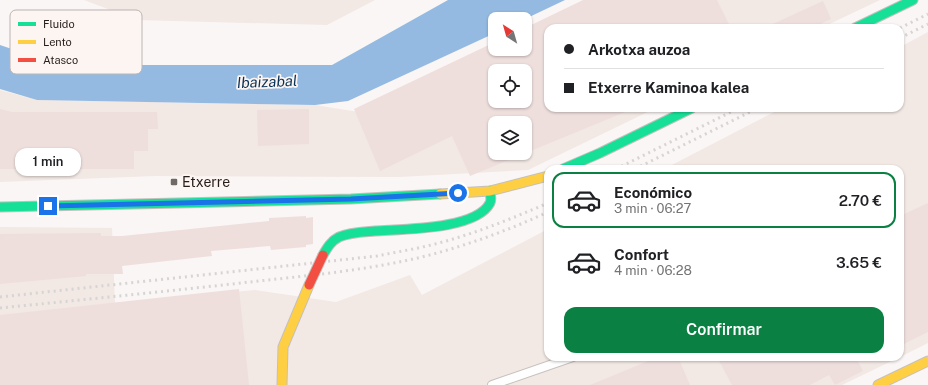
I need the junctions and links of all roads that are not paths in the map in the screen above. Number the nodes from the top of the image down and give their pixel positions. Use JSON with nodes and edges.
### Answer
{"nodes":[{"id":1,"x":913,"y":0,"type":"edge"},
{"id":2,"x":863,"y":24,"type":"edge"},
{"id":3,"x":684,"y":112,"type":"edge"},
{"id":4,"x":572,"y":165,"type":"edge"},
{"id":5,"x":544,"y":177,"type":"edge"},
{"id":6,"x":490,"y":191,"type":"junction"},
{"id":7,"x":0,"y":207,"type":"edge"},
{"id":8,"x":561,"y":361,"type":"edge"},
{"id":9,"x":928,"y":361,"type":"edge"},
{"id":10,"x":282,"y":385,"type":"edge"},
{"id":11,"x":492,"y":385,"type":"edge"},
{"id":12,"x":878,"y":385,"type":"edge"}],
"edges":[{"from":1,"to":2,"type":"street"},
{"from":3,"to":4,"type":"street"},
{"from":5,"to":6,"type":"street"},
{"from":6,"to":7,"type":"street"},
{"from":6,"to":10,"type":"street","bridge":true},
{"from":8,"to":11,"type":"lane"},
{"from":9,"to":12,"type":"street"}]}
